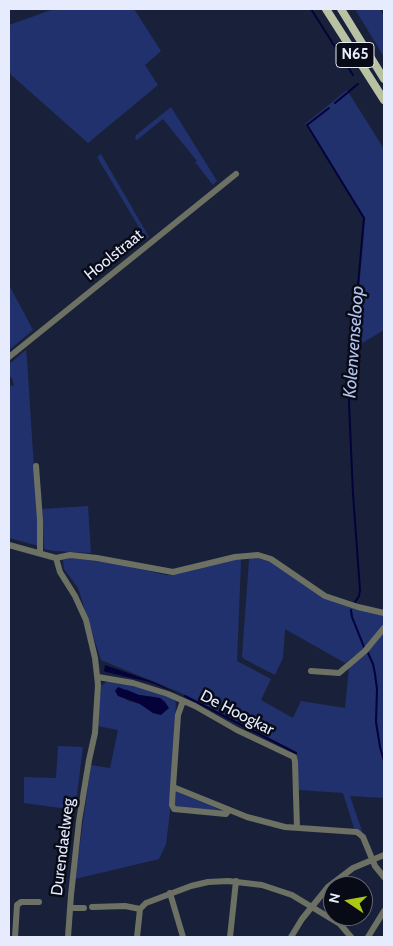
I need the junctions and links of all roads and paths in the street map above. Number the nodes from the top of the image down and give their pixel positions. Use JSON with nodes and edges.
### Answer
{"nodes":[{"id":1,"x":326,"y":9,"type":"edge"},
{"id":2,"x":341,"y":9,"type":"edge"},
{"id":3,"x":384,"y":79,"type":"edge"},
{"id":4,"x":384,"y":100,"type":"edge"},
{"id":5,"x":236,"y":174,"type":"dead end"},
{"id":6,"x":9,"y":357,"type":"edge"},
{"id":7,"x":36,"y":466,"type":"dead end"},
{"id":8,"x":9,"y":545,"type":"edge"},
{"id":9,"x":40,"y":553,"type":"junction"},
{"id":10,"x":56,"y":558,"type":"junction"},
{"id":11,"x":384,"y":613,"type":"edge"},
{"id":12,"x":384,"y":628,"type":"edge"},
{"id":13,"x":311,"y":671,"type":"dead end"},
{"id":14,"x":98,"y":677,"type":"junction"},
{"id":15,"x":184,"y":701,"type":"junction"},
{"id":16,"x":174,"y":787,"type":"junction"},
{"id":17,"x":229,"y":810,"type":"junction"},
{"id":18,"x":298,"y":828,"type":"junction"},
{"id":19,"x":384,"y":854,"type":"edge"},
{"id":20,"x":372,"y":859,"type":"junction"},
{"id":21,"x":384,"y":878,"type":"edge"},
{"id":22,"x":236,"y":881,"type":"junction"},
{"id":23,"x":170,"y":893,"type":"junction"},
{"id":24,"x":39,"y":902,"type":"dead end"},
{"id":25,"x":92,"y":907,"type":"dead end"},
{"id":26,"x":312,"y":907,"type":"junction"},
{"id":27,"x":70,"y":908,"type":"junction"},
{"id":28,"x":84,"y":908,"type":"dead end"},
{"id":29,"x":140,"y":909,"type":"junction"},
{"id":30,"x":384,"y":911,"type":"edge"},
{"id":31,"x":13,"y":934,"type":"edge"},
{"id":32,"x":68,"y":937,"type":"edge"},
{"id":33,"x":137,"y":937,"type":"edge"},
{"id":34,"x":184,"y":937,"type":"edge"},
{"id":35,"x":230,"y":937,"type":"edge"},
{"id":36,"x":291,"y":937,"type":"edge"},
{"id":37,"x":352,"y":937,"type":"edge"},
{"id":38,"x":368,"y":937,"type":"edge"}],
"edges":[{"from":1,"to":4,"type":"main road","number":"N65"},
{"from":2,"to":3,"type":"main road","number":"N65"},
{"from":5,"to":6,"type":"street","name":"Hoolstraat"},
{"from":7,"to":9,"type":"street"},
{"from":8,"to":9,"type":"street"},
{"from":9,"to":10,"type":"street"},
{"from":10,"to":11,"type":"street"},
{"from":10,"to":14,"type":"street","name":"Durendaelweg"},
{"from":12,"to":13,"type":"street"},
{"from":14,"to":15,"type":"street","name":"De Hoogkar"},
{"from":14,"to":27,"type":"street","name":"Durendaelweg"},
{"from":15,"to":16,"type":"street"},
{"from":15,"to":18,"type":"street","name":"De Hoogkar"},
{"from":16,"to":17,"type":"street"},
{"from":16,"to":17,"type":"street"},
{"from":17,"to":18,"type":"street"},
{"from":18,"to":20,"type":"street"},
{"from":19,"to":20,"type":"street"},
{"from":20,"to":21,"type":"street"},
{"from":20,"to":26,"type":"street"},
{"from":22,"to":23,"type":"street"},
{"from":22,"to":26,"type":"street"},
{"from":22,"to":35,"type":"street"},
{"from":23,"to":29,"type":"street"},
{"from":23,"to":34,"type":"street"},
{"from":24,"to":31,"type":"street"},
{"from":25,"to":29,"type":"street"},
{"from":26,"to":36,"type":"street"},
{"from":26,"to":37,"type":"street"},
{"from":27,"to":28,"type":"street"},
{"from":27,"to":32,"type":"street","name":"Durendaelweg"},
{"from":29,"to":33,"type":"street"},
{"from":30,"to":38,"type":"street"}]}
